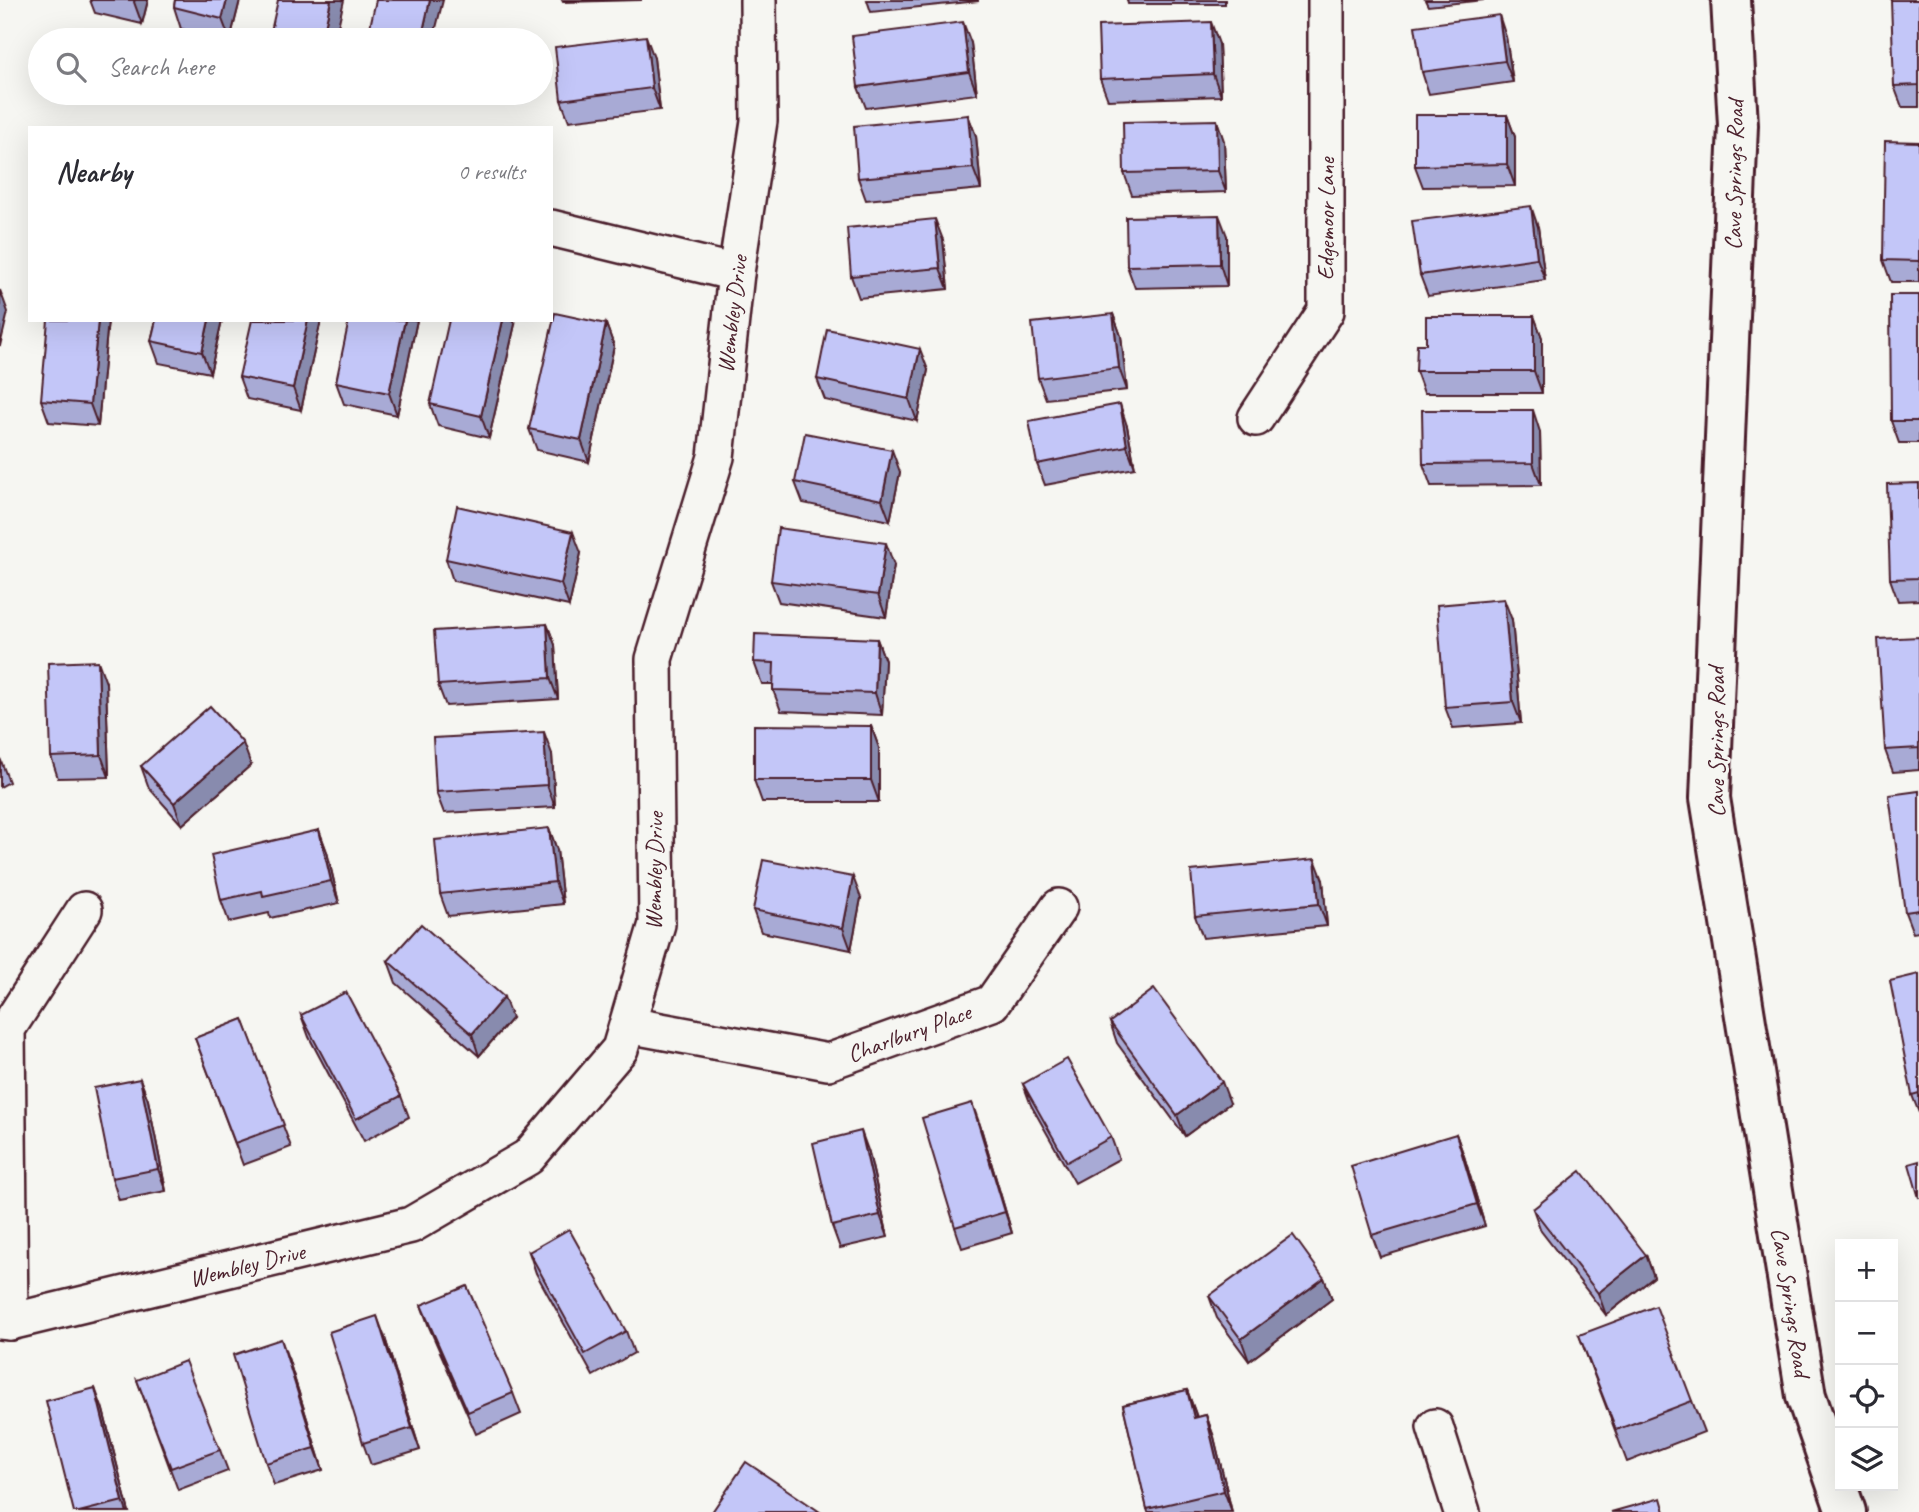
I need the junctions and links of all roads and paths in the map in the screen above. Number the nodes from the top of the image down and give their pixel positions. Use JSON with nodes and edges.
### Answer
{"nodes":[{"id":1,"x":758,"y":0,"type":"edge"},
{"id":2,"x":1326,"y":0,"type":"edge"},
{"id":3,"x":1731,"y":0,"type":"edge"},
{"id":4,"x":553,"y":228,"type":"edge"},
{"id":5,"x":736,"y":273,"type":"junction"},
{"id":6,"x":1256,"y":418,"type":"dead end"},
{"id":7,"x":1059,"y":908,"type":"dead end"},
{"id":8,"x":84,"y":910,"type":"dead end"},
{"id":9,"x":628,"y":1025,"type":"junction"},
{"id":10,"x":5,"y":1321,"type":"edge"},
{"id":11,"x":1434,"y":1427,"type":"dead end"},
{"id":12,"x":1462,"y":1512,"type":"edge"},
{"id":13,"x":1846,"y":1512,"type":"edge"}],
"edges":[{"from":1,"to":5,"type":"street","name":"Wembley Drive"},
{"from":2,"to":6,"type":"street","name":"Edgemoor Lane"},
{"from":3,"to":13,"type":"street","name":"Cave Springs Road"},
{"from":4,"to":5,"type":"street"},
{"from":5,"to":9,"type":"street","name":"Wembley Drive"},
{"from":7,"to":9,"type":"street","name":"Charlbury Place"},
{"from":8,"to":10,"type":"street"},
{"from":9,"to":10,"type":"street","name":"Wembley Drive"},
{"from":11,"to":12,"type":"street"}]}
